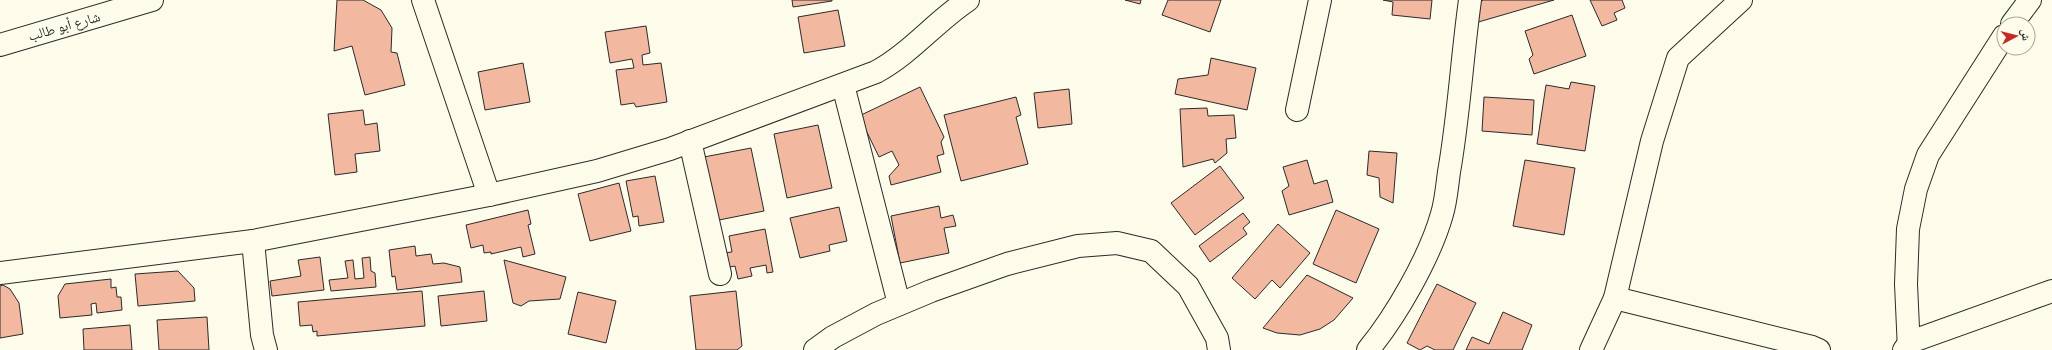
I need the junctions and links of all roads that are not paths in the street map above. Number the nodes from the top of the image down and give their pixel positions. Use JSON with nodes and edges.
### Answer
{"nodes":[{"id":1,"x":152,"y":0,"type":"edge"},
{"id":2,"x":423,"y":0,"type":"edge"},
{"id":3,"x":968,"y":0,"type":"edge"},
{"id":4,"x":1320,"y":0,"type":"edge"},
{"id":5,"x":1470,"y":0,"type":"edge"},
{"id":6,"x":1741,"y":0,"type":"edge"},
{"id":7,"x":2030,"y":0,"type":"edge"},
{"id":8,"x":2018,"y":16,"type":"edge"},
{"id":9,"x":0,"y":43,"type":"edge"},
{"id":10,"x":1996,"y":49,"type":"edge"},
{"id":11,"x":843,"y":85,"type":"junction"},
{"id":12,"x":1297,"y":110,"type":"dead end"},
{"id":13,"x":690,"y":141,"type":"junction"},
{"id":14,"x":489,"y":195,"type":"junction"},
{"id":15,"x":253,"y":241,"type":"junction"},
{"id":16,"x":0,"y":273,"type":"edge"},
{"id":17,"x":720,"y":274,"type":"dead end"},
{"id":18,"x":2052,"y":291,"type":"edge"},
{"id":19,"x":1615,"y":298,"type":"junction"},
{"id":20,"x":899,"y":304,"type":"junction"},
{"id":21,"x":1908,"y":347,"type":"edge"},
{"id":22,"x":266,"y":350,"type":"edge"},
{"id":23,"x":815,"y":350,"type":"edge"},
{"id":24,"x":1219,"y":350,"type":"edge"},
{"id":25,"x":1368,"y":350,"type":"edge"},
{"id":26,"x":1591,"y":350,"type":"edge"},
{"id":27,"x":1819,"y":350,"type":"edge"}],
"edges":[{"from":1,"to":9,"type":"street","name":"شارع أبو طالب"},
{"from":2,"to":14,"type":"street"},
{"from":3,"to":11,"type":"street"},
{"from":4,"to":12,"type":"street"},
{"from":5,"to":25,"type":"street"},
{"from":6,"to":19,"type":"street"},
{"from":7,"to":8,"type":"street"},
{"from":10,"to":21,"type":"street"},
{"from":11,"to":13,"type":"street"},
{"from":11,"to":20,"type":"street"},
{"from":13,"to":14,"type":"street"},
{"from":13,"to":17,"type":"street"},
{"from":14,"to":15,"type":"street"},
{"from":15,"to":16,"type":"street"},
{"from":15,"to":22,"type":"street"},
{"from":18,"to":21,"type":"street"},
{"from":19,"to":26,"type":"street"},
{"from":19,"to":27,"type":"street"},
{"from":20,"to":23,"type":"street"},
{"from":20,"to":24,"type":"street"}]}
